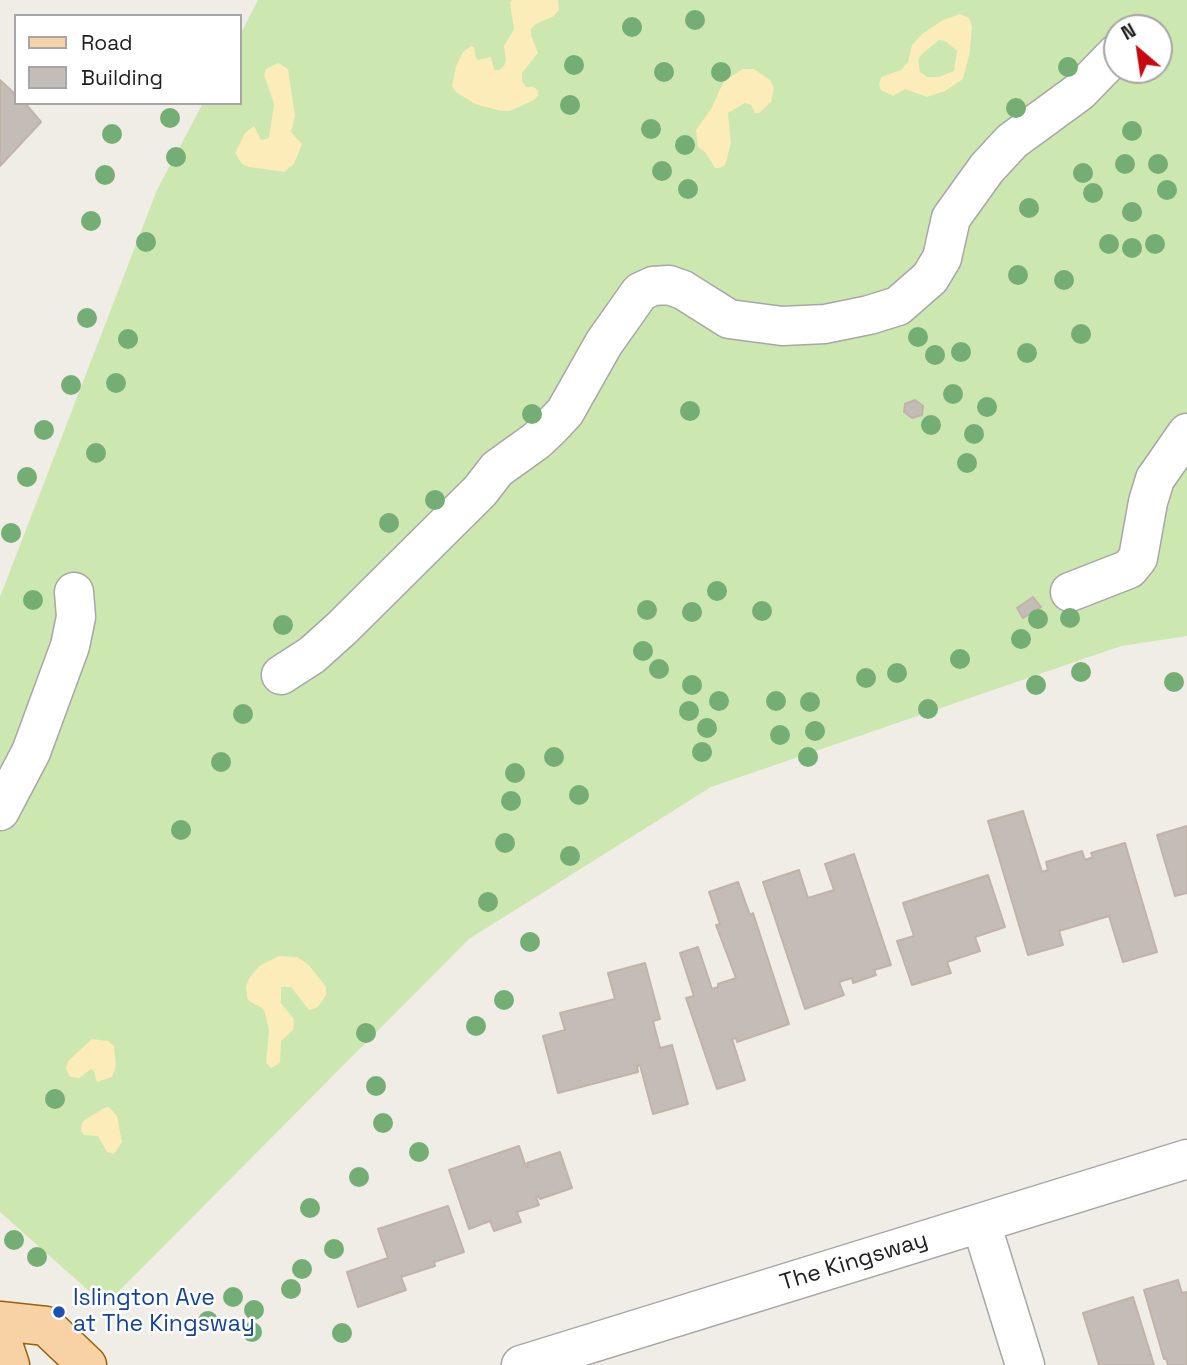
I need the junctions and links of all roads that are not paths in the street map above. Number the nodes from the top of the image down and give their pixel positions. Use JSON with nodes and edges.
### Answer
{"nodes":[{"id":1,"x":1103,"y":67,"type":"edge"},
{"id":2,"x":1187,"y":433,"type":"edge"},
{"id":3,"x":74,"y":592,"type":"dead end"},
{"id":4,"x":1070,"y":592,"type":"dead end"},
{"id":5,"x":281,"y":675,"type":"dead end"},
{"id":6,"x":0,"y":811,"type":"edge"},
{"id":7,"x":1187,"y":1159,"type":"edge"},
{"id":8,"x":981,"y":1223,"type":"junction"},
{"id":9,"x":0,"y":1321,"type":"edge"},
{"id":10,"x":0,"y":1335,"type":"edge"},
{"id":11,"x":10,"y":1365,"type":"edge"},
{"id":12,"x":87,"y":1365,"type":"edge"},
{"id":13,"x":521,"y":1365,"type":"edge"},
{"id":14,"x":1025,"y":1365,"type":"edge"}],
"edges":[{"from":1,"to":5,"type":"street"},
{"from":2,"to":4,"type":"street"},
{"from":3,"to":6,"type":"street"},
{"from":7,"to":8,"type":"street","name":"The Kingsway"},
{"from":8,"to":13,"type":"street","name":"The Kingsway"},
{"from":8,"to":14,"type":"street"},
{"from":9,"to":12,"type":"main road"},
{"from":10,"to":11,"type":"main road"}]}
